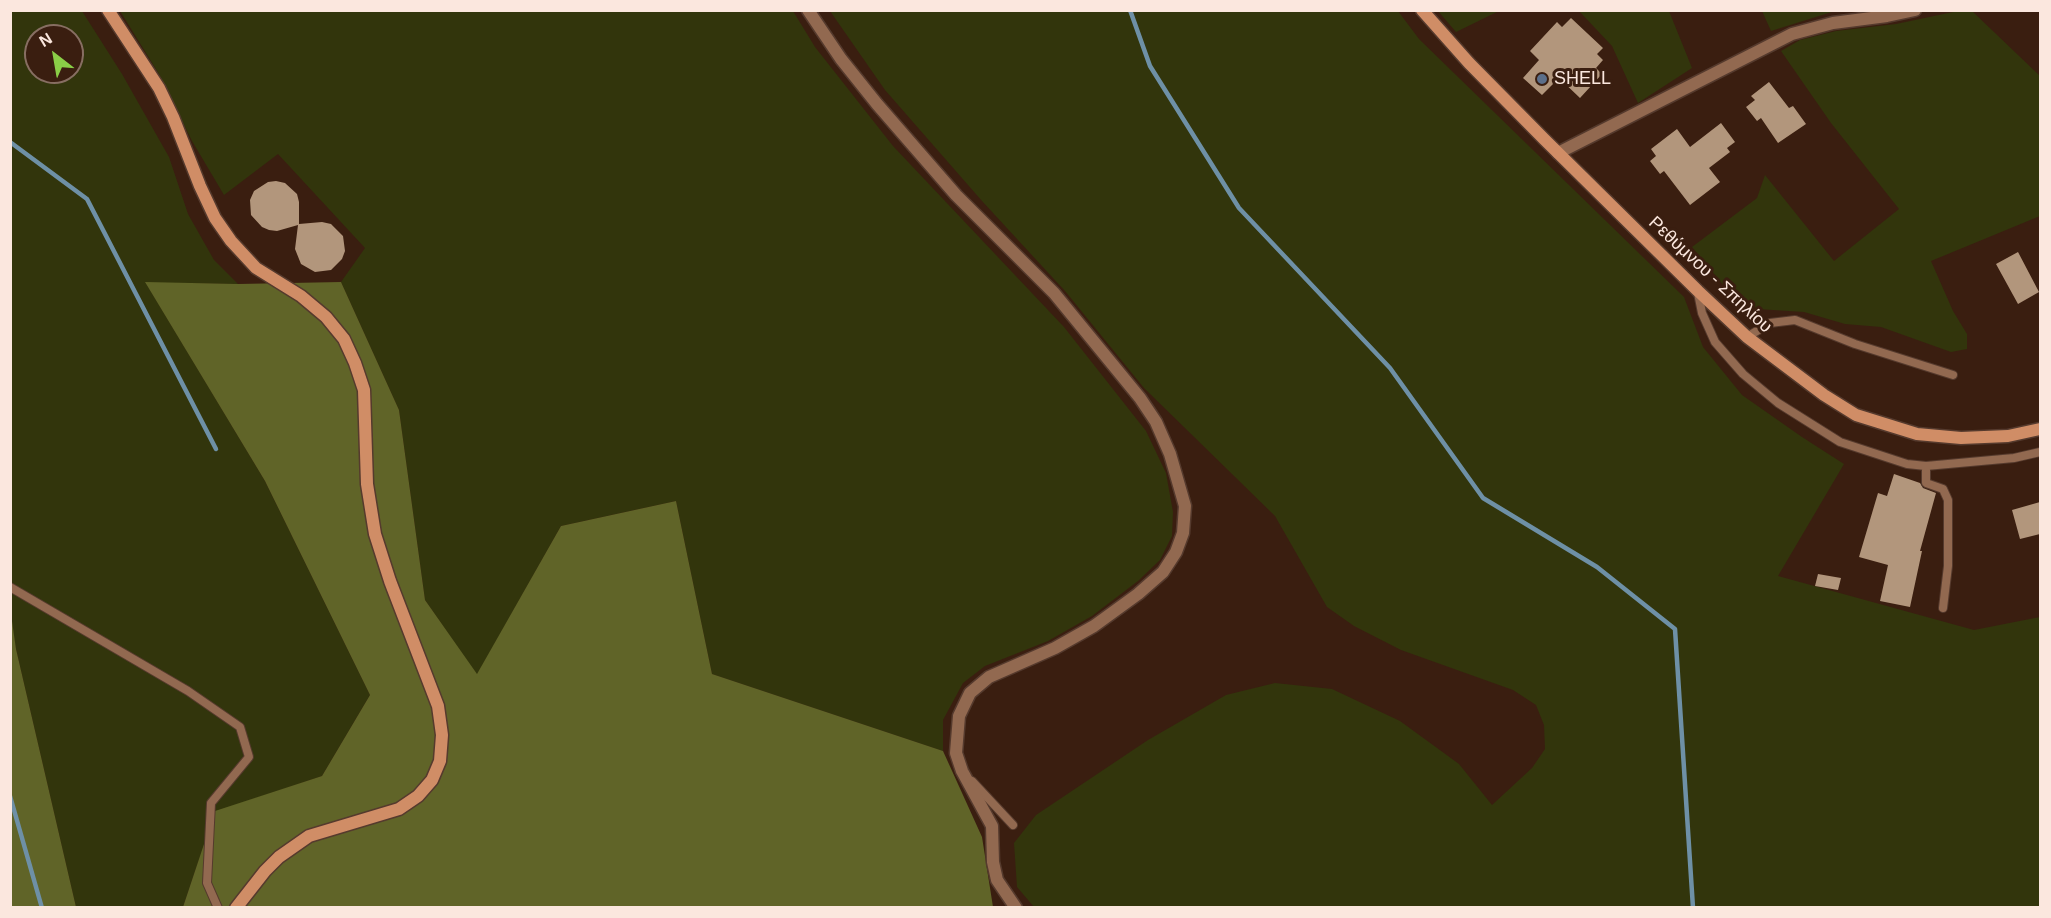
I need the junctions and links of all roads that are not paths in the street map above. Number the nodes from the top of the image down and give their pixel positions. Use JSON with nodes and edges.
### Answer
{"nodes":[{"id":1,"x":108,"y":10,"type":"edge"},
{"id":2,"x":808,"y":10,"type":"edge"},
{"id":3,"x":1422,"y":10,"type":"edge"},
{"id":4,"x":1915,"y":10,"type":"edge"},
{"id":5,"x":1558,"y":153,"type":"junction"},
{"id":6,"x":1698,"y":291,"type":"junction"},
{"id":7,"x":1748,"y":337,"type":"junction"},
{"id":8,"x":1953,"y":375,"type":"dead end"},
{"id":9,"x":2040,"y":429,"type":"edge"},
{"id":10,"x":2040,"y":452,"type":"edge"},
{"id":11,"x":1926,"y":466,"type":"junction"},
{"id":12,"x":10,"y":587,"type":"edge"},
{"id":13,"x":1943,"y":608,"type":"dead end"},
{"id":14,"x":962,"y":771,"type":"junction"},
{"id":15,"x":1013,"y":825,"type":"dead end"},
{"id":16,"x":218,"y":908,"type":"edge"},
{"id":17,"x":236,"y":908,"type":"edge"},
{"id":18,"x":1016,"y":908,"type":"edge"}],
"edges":[{"from":1,"to":17,"type":"street"},
{"from":2,"to":14,"type":"street"},
{"from":3,"to":5,"type":"street","name":"Ρεθύμνου - Σπηλίου"},
{"from":4,"to":5,"type":"street"},
{"from":5,"to":6,"type":"street","name":"Ρεθύμνου - Σπηλίου"},
{"from":6,"to":7,"type":"street","name":"Ρεθύμνου - Σπηλίου"},
{"from":6,"to":11,"type":"lane"},
{"from":7,"to":8,"type":"lane"},
{"from":7,"to":9,"type":"street","name":"Ρεθύμνου - Σπηλίου"},
{"from":10,"to":11,"type":"lane"},
{"from":11,"to":13,"type":"lane"},
{"from":12,"to":16,"type":"lane"},
{"from":14,"to":15,"type":"lane"},
{"from":14,"to":18,"type":"street"}]}
